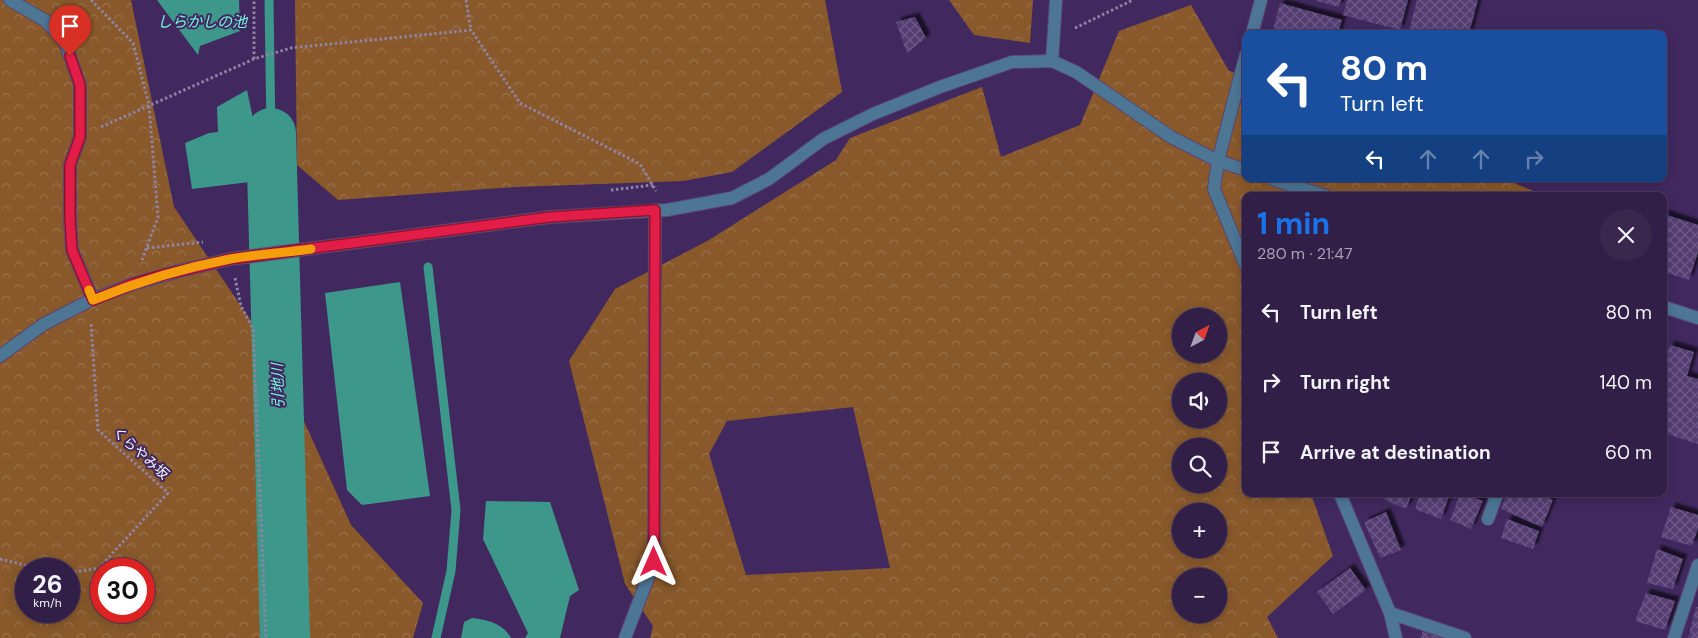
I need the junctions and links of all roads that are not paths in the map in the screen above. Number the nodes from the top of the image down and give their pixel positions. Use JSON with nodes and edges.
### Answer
{"nodes":[{"id":1,"x":10,"y":0,"type":"edge"},
{"id":2,"x":1056,"y":0,"type":"edge"},
{"id":3,"x":1261,"y":0,"type":"edge"},
{"id":4,"x":1253,"y":30,"type":"edge"},
{"id":5,"x":1052,"y":61,"type":"junction"},
{"id":6,"x":1242,"y":69,"type":"edge"},
{"id":7,"x":1218,"y":161,"type":"junction"},
{"id":8,"x":1242,"y":169,"type":"edge"},
{"id":9,"x":1282,"y":182,"type":"edge"},
{"id":10,"x":1313,"y":192,"type":"edge"},
{"id":11,"x":661,"y":210,"type":"junction"},
{"id":12,"x":1242,"y":256,"type":"edge"},
{"id":13,"x":93,"y":300,"type":"junction"},
{"id":14,"x":1667,"y":308,"type":"edge"},
{"id":15,"x":1698,"y":318,"type":"edge"},
{"id":16,"x":0,"y":356,"type":"edge"},
{"id":17,"x":1341,"y":497,"type":"edge"},
{"id":18,"x":1495,"y":497,"type":"edge"},
{"id":19,"x":1488,"y":519,"type":"dead end"},
{"id":20,"x":1698,"y":565,"type":"edge"},
{"id":21,"x":1390,"y":613,"type":"junction"},
{"id":22,"x":625,"y":638,"type":"edge"},
{"id":23,"x":1396,"y":638,"type":"edge"},
{"id":24,"x":1465,"y":638,"type":"edge"},
{"id":25,"x":1674,"y":638,"type":"edge"}],
"edges":[{"from":1,"to":13,"type":"street"},
{"from":2,"to":5,"type":"street"},
{"from":3,"to":4,"type":"street"},
{"from":5,"to":7,"type":"street"},
{"from":5,"to":11,"type":"street"},
{"from":6,"to":7,"type":"street"},
{"from":7,"to":8,"type":"street"},
{"from":7,"to":12,"type":"street"},
{"from":9,"to":10,"type":"street"},
{"from":11,"to":13,"type":"street"},
{"from":11,"to":22,"type":"street"},
{"from":13,"to":16,"type":"street"},
{"from":14,"to":15,"type":"street"},
{"from":17,"to":21,"type":"street"},
{"from":18,"to":19,"type":"street"},
{"from":20,"to":25,"type":"street"},
{"from":21,"to":23,"type":"street"},
{"from":21,"to":24,"type":"street"}]}
